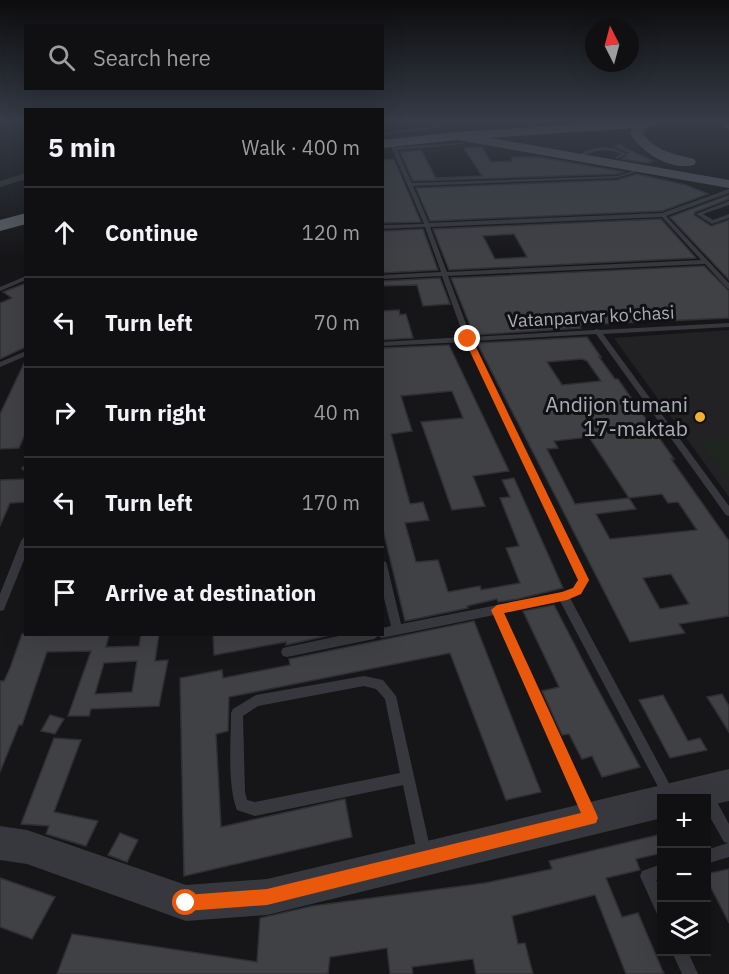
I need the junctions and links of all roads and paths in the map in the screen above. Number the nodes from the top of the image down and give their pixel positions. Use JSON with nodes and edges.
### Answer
{"nodes":[{"id":1,"x":402,"y":168,"type":"edge"},
{"id":2,"x":640,"y":168,"type":"edge"},
{"id":3,"x":643,"y":169,"type":"junction"},
{"id":4,"x":729,"y":184,"type":"edge"},
{"id":5,"x":411,"y":185,"type":"junction"},
{"id":6,"x":729,"y":191,"type":"edge"},
{"id":7,"x":703,"y":202,"type":"junction"},
{"id":8,"x":729,"y":203,"type":"edge"},
{"id":9,"x":718,"y":207,"type":"junction"},
{"id":10,"x":663,"y":215,"type":"junction"},
{"id":11,"x":729,"y":216,"type":"edge"},
{"id":12,"x":24,"y":219,"type":"edge"},
{"id":13,"x":427,"y":225,"type":"junction"},
{"id":14,"x":0,"y":226,"type":"edge"},
{"id":15,"x":384,"y":227,"type":"edge"},
{"id":16,"x":706,"y":262,"type":"junction"},
{"id":17,"x":445,"y":274,"type":"junction"},
{"id":18,"x":384,"y":277,"type":"edge"},
{"id":19,"x":24,"y":279,"type":"edge"},
{"id":20,"x":729,"y":287,"type":"edge"},
{"id":21,"x":0,"y":289,"type":"edge"},
{"id":22,"x":729,"y":325,"type":"edge"},
{"id":23,"x":597,"y":332,"type":"junction"},
{"id":24,"x":468,"y":339,"type":"junction"},
{"id":25,"x":384,"y":344,"type":"edge"},
{"id":26,"x":24,"y":354,"type":"edge"},
{"id":27,"x":0,"y":366,"type":"edge"},
{"id":28,"x":729,"y":513,"type":"edge"},
{"id":29,"x":24,"y":546,"type":"edge"},
{"id":30,"x":384,"y":574,"type":"edge"},
{"id":31,"x":563,"y":596,"type":"junction"},
{"id":32,"x":0,"y":607,"type":"edge"},
{"id":33,"x":497,"y":610,"type":"junction"},
{"id":34,"x":397,"y":630,"type":"junction"},
{"id":35,"x":384,"y":633,"type":"edge"},
{"id":36,"x":364,"y":636,"type":"edge"},
{"id":37,"x":287,"y":652,"type":"dead end"},
{"id":38,"x":407,"y":778,"type":"junction"},
{"id":39,"x":716,"y":788,"type":"edge"},
{"id":40,"x":669,"y":794,"type":"edge"},
{"id":41,"x":689,"y":794,"type":"edge"},
{"id":42,"x":657,"y":802,"type":"edge"},
{"id":43,"x":591,"y":818,"type":"junction"},
{"id":44,"x":729,"y":837,"type":"edge"},
{"id":45,"x":0,"y":843,"type":"edge"},
{"id":46,"x":729,"y":850,"type":"edge"},
{"id":47,"x":711,"y":855,"type":"edge"},
{"id":48,"x":425,"y":860,"type":"junction"},
{"id":49,"x":657,"y":873,"type":"edge"},
{"id":50,"x":657,"y":898,"type":"edge"},
{"id":51,"x":682,"y":956,"type":"edge"},
{"id":52,"x":690,"y":974,"type":"edge"}],
"edges":[{"from":1,"to":5,"type":"lane"},
{"from":2,"to":3,"type":"main road"},
{"from":3,"to":4,"type":"main road"},
{"from":3,"to":5,"type":"lane"},
{"from":5,"to":13,"type":"lane"},
{"from":6,"to":7,"type":"lane"},
{"from":7,"to":9,"type":"lane"},
{"from":7,"to":10,"type":"lane"},
{"from":8,"to":9,"type":"lane"},
{"from":9,"to":11,"type":"lane"},
{"from":10,"to":13,"type":"lane"},
{"from":10,"to":16,"type":"lane"},
{"from":12,"to":14,"type":"highway"},
{"from":13,"to":15,"type":"lane"},
{"from":13,"to":17,"type":"lane"},
{"from":16,"to":17,"type":"lane"},
{"from":16,"to":20,"type":"lane"},
{"from":17,"to":18,"type":"lane"},
{"from":17,"to":24,"type":"lane"},
{"from":19,"to":21,"type":"lane"},
{"from":22,"to":23,"type":"lane","name":"Vatanparvar ko'chasi"},
{"from":23,"to":24,"type":"lane","name":"Vatanparvar ko'chasi"},
{"from":23,"to":28,"type":"lane"},
{"from":24,"to":25,"type":"lane","name":"Vatanparvar ko'chasi"},
{"from":24,"to":31,"type":"lane"},
{"from":26,"to":27,"type":"lane"},
{"from":29,"to":32,"type":"lane"},
{"from":30,"to":34,"type":"lane"},
{"from":31,"to":33,"type":"lane"},
{"from":31,"to":40,"type":"lane"},
{"from":33,"to":34,"type":"lane"},
{"from":33,"to":43,"type":"lane"},
{"from":34,"to":35,"type":"lane"},
{"from":36,"to":37,"type":"lane"},
{"from":38,"to":38,"type":"lane"},
{"from":38,"to":48,"type":"lane"},
{"from":39,"to":41,"type":"street"},
{"from":39,"to":44,"type":"lane"},
{"from":42,"to":43,"type":"street"},
{"from":43,"to":48,"type":"street"},
{"from":45,"to":48,"type":"street"},
{"from":46,"to":47,"type":"lane"},
{"from":49,"to":50,"type":"lane"},
{"from":51,"to":52,"type":"lane"}]}
